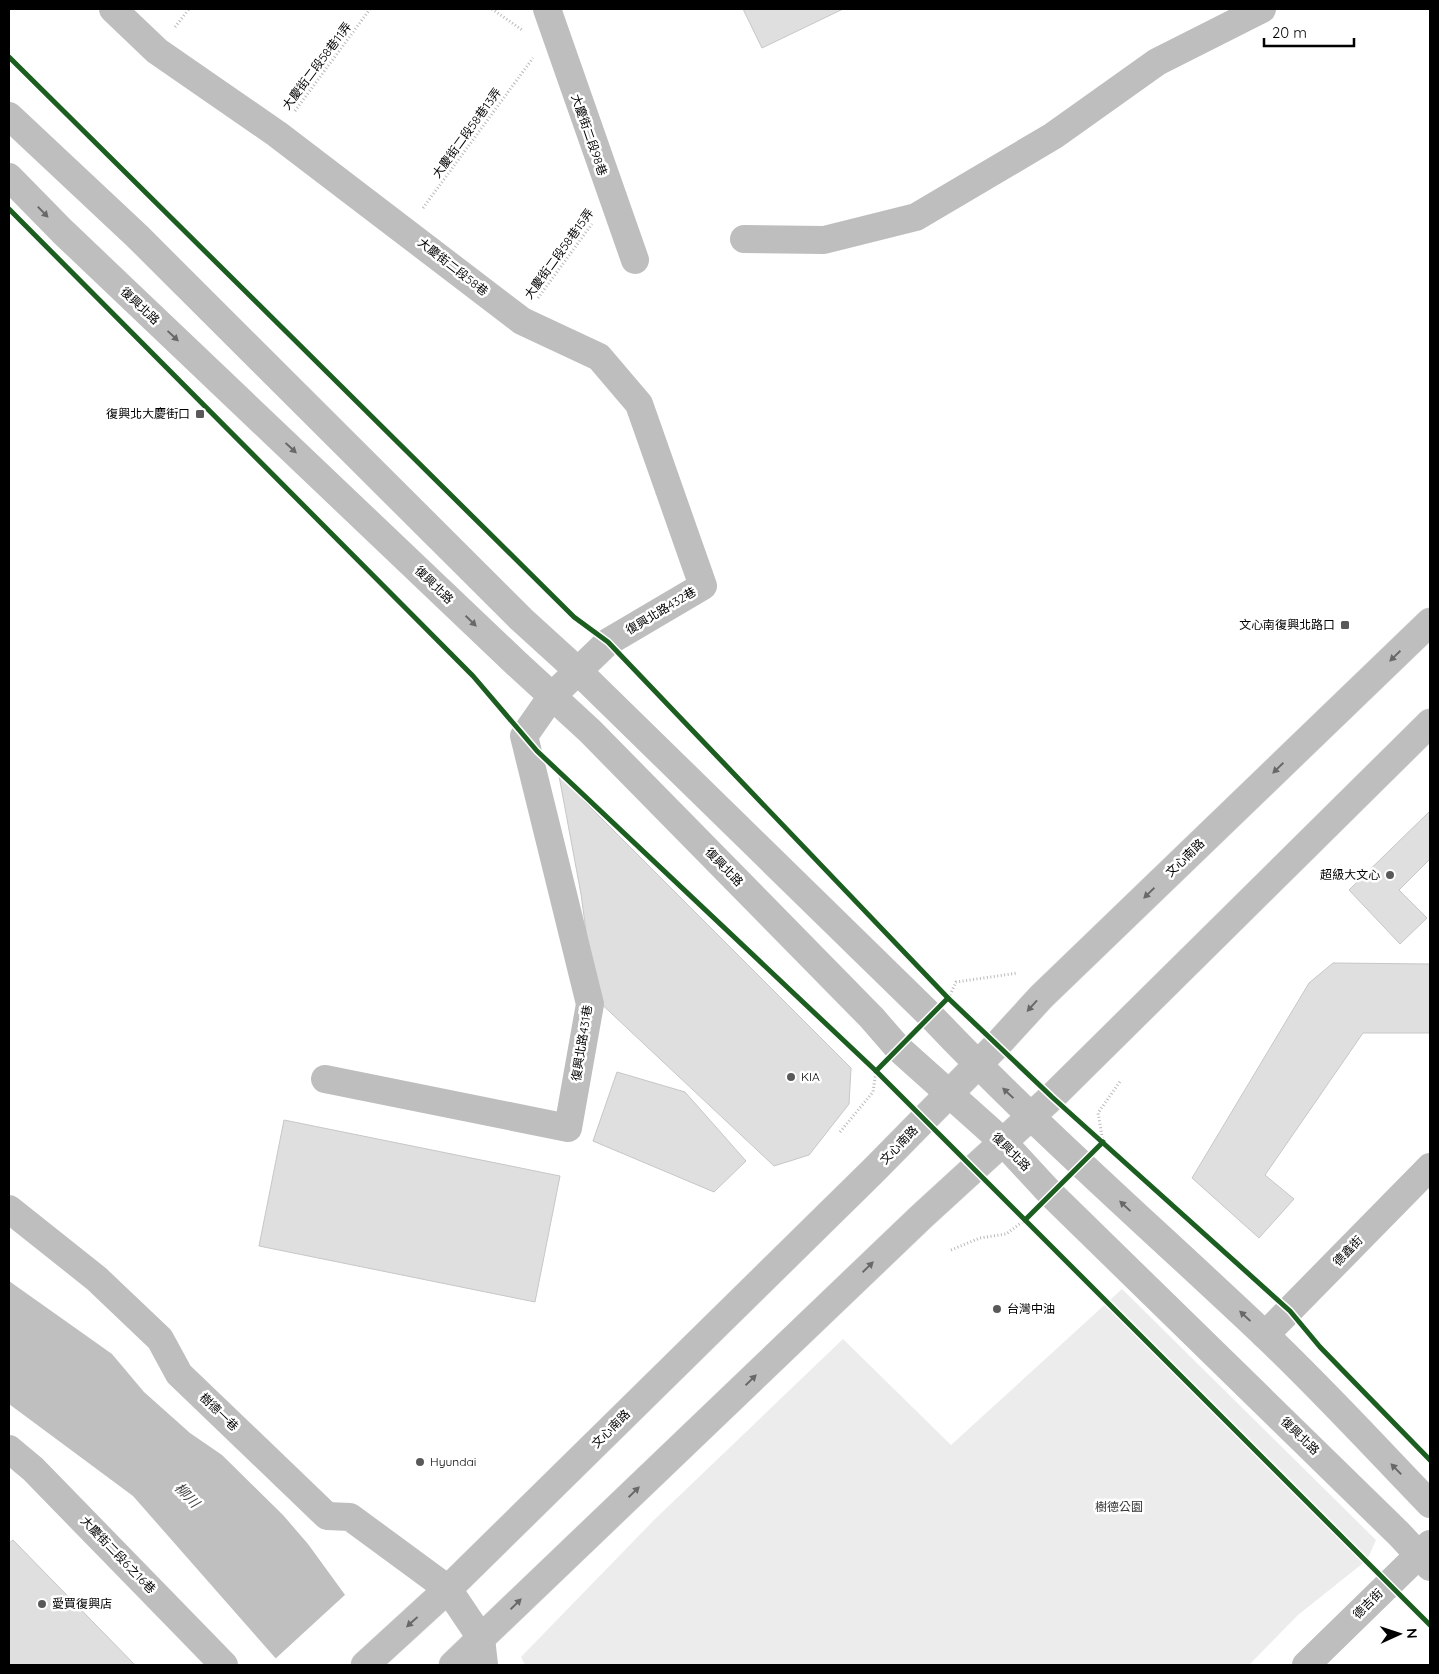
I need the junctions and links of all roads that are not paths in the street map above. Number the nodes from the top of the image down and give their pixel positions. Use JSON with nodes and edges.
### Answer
{"nodes":[{"id":1,"x":113,"y":9,"type":"edge"},
{"id":2,"x":547,"y":9,"type":"edge"},
{"id":3,"x":1262,"y":9,"type":"edge"},
{"id":4,"x":9,"y":116,"type":"edge"},
{"id":5,"x":9,"y":177,"type":"edge"},
{"id":6,"x":744,"y":239,"type":"dead end"},
{"id":7,"x":635,"y":260,"type":"dead end"},
{"id":8,"x":703,"y":586,"type":"joint"},
{"id":9,"x":1430,"y":622,"type":"edge"},
{"id":10,"x":577,"y":670,"type":"junction"},
{"id":11,"x":552,"y":696,"type":"junction"},
{"id":12,"x":1430,"y":723,"type":"edge"},
{"id":13,"x":977,"y":1064,"type":"junction"},
{"id":14,"x":325,"y":1080,"type":"dead end"},
{"id":15,"x":948,"y":1093,"type":"junction"},
{"id":16,"x":1031,"y":1114,"type":"junction"},
{"id":17,"x":1002,"y":1141,"type":"junction"},
{"id":18,"x":1430,"y":1167,"type":"edge"},
{"id":19,"x":9,"y":1209,"type":"edge"},
{"id":20,"x":1265,"y":1335,"type":"junction"},
{"id":21,"x":9,"y":1449,"type":"edge"},
{"id":22,"x":1430,"y":1504,"type":"edge"},
{"id":23,"x":1426,"y":1555,"type":"edge"},
{"id":24,"x":448,"y":1589,"type":"junction"},
{"id":25,"x":481,"y":1638,"type":"junction"},
{"id":26,"x":224,"y":1665,"type":"edge"},
{"id":27,"x":365,"y":1665,"type":"edge"},
{"id":28,"x":453,"y":1665,"type":"edge"},
{"id":29,"x":474,"y":1665,"type":"edge"},
{"id":30,"x":484,"y":1665,"type":"edge"},
{"id":31,"x":1306,"y":1665,"type":"edge"}],
"edges":[{"from":1,"to":8,"type":"street","name":"大慶街二段58巷"},
{"from":2,"to":7,"type":"street","name":"大慶街二段98巷"},
{"from":3,"to":6,"type":"street"},
{"from":4,"to":10,"type":"street"},
{"from":5,"to":11,"type":"street","name":"復興北路","one_way":true},
{"from":8,"to":10,"type":"street","name":"復興北路432巷"},
{"from":9,"to":13,"type":"street","name":"文心南路","one_way":true},
{"from":10,"to":11,"type":"street","name":"復興北路432巷"},
{"from":10,"to":13,"type":"street"},
{"from":11,"to":14,"type":"street","name":"復興北路431巷"},
{"from":11,"to":15,"type":"street","name":"復興北路"},
{"from":12,"to":16,"type":"street"},
{"from":13,"to":15,"type":"street","name":"文心南路"},
{"from":16,"to":13,"type":"street","one_way":true},
{"from":15,"to":17,"type":"street","name":"復興北路"},
{"from":15,"to":24,"type":"street","name":"文心南路"},
{"from":16,"to":17,"type":"street"},
{"from":20,"to":16,"type":"street","one_way":true},
{"from":17,"to":23,"type":"street","name":"復興北路"},
{"from":25,"to":17,"type":"street","one_way":true},
{"from":18,"to":20,"type":"street","name":"德鑫街"},
{"from":19,"to":24,"type":"street","name":"樹德一巷"},
{"from":22,"to":20,"type":"street","one_way":true},
{"from":21,"to":26,"type":"street","name":"大慶街二段6之16巷"},
{"from":23,"to":31,"type":"street","name":"德吉街"},
{"from":24,"to":25,"type":"street","name":"樹德一巷"},
{"from":24,"to":27,"type":"street","name":"文心南路","one_way":true},
{"from":25,"to":28,"type":"street"},
{"from":25,"to":29,"type":"street"},
{"from":25,"to":30,"type":"street"}]}
